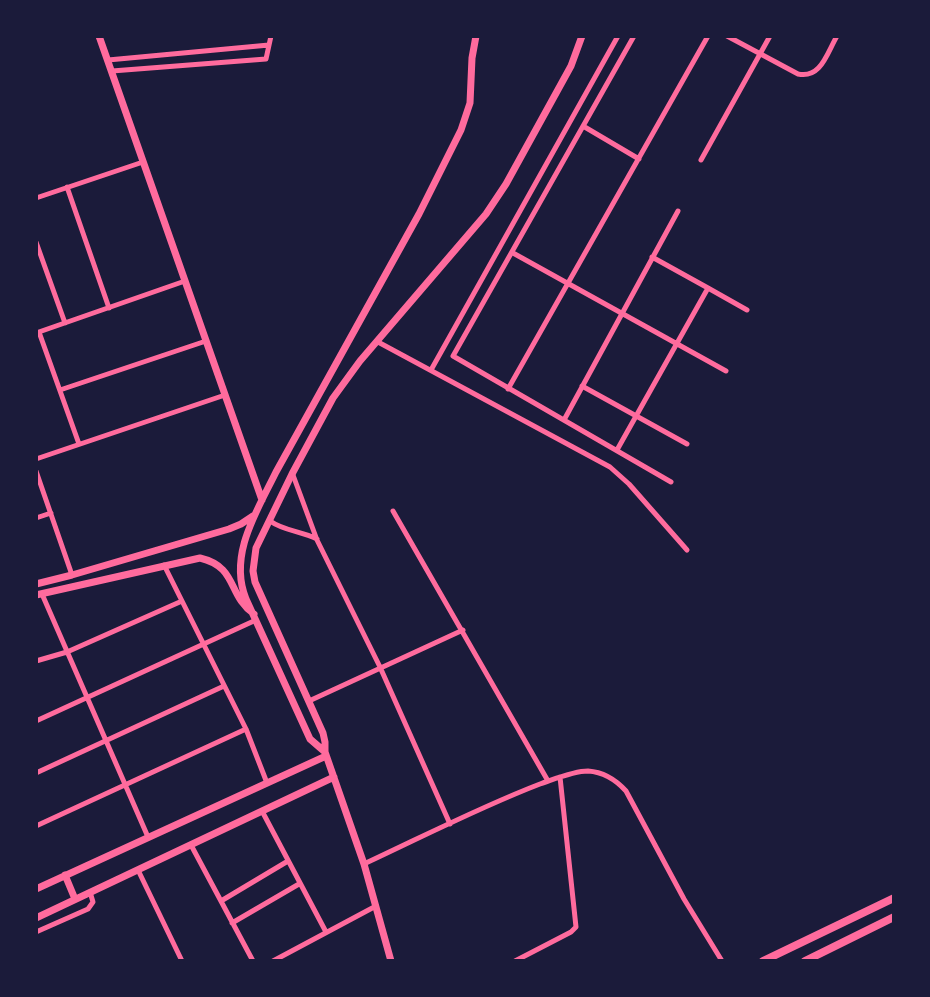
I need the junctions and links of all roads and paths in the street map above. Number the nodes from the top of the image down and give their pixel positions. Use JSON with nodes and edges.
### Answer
{"nodes":[{"id":1,"x":99,"y":36,"type":"edge"},
{"id":2,"x":271,"y":36,"type":"edge"},
{"id":3,"x":476,"y":36,"type":"edge"},
{"id":4,"x":582,"y":36,"type":"edge"},
{"id":5,"x":618,"y":36,"type":"edge"},
{"id":6,"x":634,"y":36,"type":"edge"},
{"id":7,"x":708,"y":36,"type":"edge"},
{"id":8,"x":727,"y":36,"type":"edge"},
{"id":9,"x":770,"y":36,"type":"edge"},
{"id":10,"x":837,"y":36,"type":"edge"},
{"id":11,"x":269,"y":45,"type":"junction"},
{"id":12,"x":190,"y":53,"type":"junction"},
{"id":13,"x":760,"y":54,"type":"junction"},
{"id":14,"x":108,"y":60,"type":"junction"},
{"id":15,"x":191,"y":65,"type":"junction"},
{"id":16,"x":112,"y":71,"type":"junction"},
{"id":17,"x":583,"y":126,"type":"junction"},
{"id":18,"x":639,"y":159,"type":"junction"},
{"id":19,"x":701,"y":160,"type":"dead end"},
{"id":20,"x":143,"y":162,"type":"junction"},
{"id":21,"x":67,"y":187,"type":"junction"},
{"id":22,"x":36,"y":198,"type":"edge"},
{"id":23,"x":678,"y":211,"type":"dead end"},
{"id":24,"x":36,"y":242,"type":"edge"},
{"id":25,"x":513,"y":253,"type":"junction"},
{"id":26,"x":652,"y":257,"type":"junction"},
{"id":27,"x":185,"y":281,"type":"junction"},
{"id":28,"x":568,"y":283,"type":"junction"},
{"id":29,"x":708,"y":288,"type":"junction"},
{"id":30,"x":109,"y":308,"type":"junction"},
{"id":31,"x":747,"y":310,"type":"dead end"},
{"id":32,"x":621,"y":314,"type":"junction"},
{"id":33,"x":65,"y":323,"type":"junction"},
{"id":34,"x":37,"y":332,"type":"edge"},
{"id":35,"x":206,"y":341,"type":"junction"},
{"id":36,"x":378,"y":342,"type":"junction"},
{"id":37,"x":677,"y":345,"type":"junction"},
{"id":38,"x":338,"y":361,"type":"junction"},
{"id":39,"x":354,"y":369,"type":"junction"},
{"id":40,"x":431,"y":370,"type":"junction"},
{"id":41,"x":726,"y":371,"type":"dead end"},
{"id":42,"x":582,"y":386,"type":"junction"},
{"id":43,"x":508,"y":389,"type":"junction"},
{"id":44,"x":60,"y":390,"type":"junction"},
{"id":45,"x":225,"y":395,"type":"junction"},
{"id":46,"x":637,"y":416,"type":"junction"},
{"id":47,"x":564,"y":420,"type":"junction"},
{"id":48,"x":79,"y":444,"type":"junction"},
{"id":49,"x":687,"y":444,"type":"dead end"},
{"id":50,"x":617,"y":450,"type":"junction"},
{"id":51,"x":36,"y":459,"type":"edge"},
{"id":52,"x":36,"y":471,"type":"edge"},
{"id":53,"x":292,"y":474,"type":"junction"},
{"id":54,"x":671,"y":482,"type":"dead end"},
{"id":55,"x":262,"y":500,"type":"junction"},
{"id":56,"x":393,"y":511,"type":"dead end"},
{"id":57,"x":51,"y":513,"type":"junction"},
{"id":58,"x":255,"y":515,"type":"junction"},
{"id":59,"x":36,"y":518,"type":"edge"},
{"id":60,"x":270,"y":521,"type":"junction"},
{"id":61,"x":317,"y":540,"type":"junction"},
{"id":62,"x":687,"y":550,"type":"dead end"},
{"id":63,"x":164,"y":565,"type":"junction"},
{"id":64,"x":72,"y":575,"type":"junction"},
{"id":65,"x":36,"y":584,"type":"edge"},
{"id":66,"x":39,"y":594,"type":"edge"},
{"id":67,"x":182,"y":601,"type":"junction"},
{"id":68,"x":256,"y":617,"type":"junction"},
{"id":69,"x":463,"y":630,"type":"junction"},
{"id":70,"x":203,"y":644,"type":"junction"},
{"id":71,"x":67,"y":652,"type":"junction"},
{"id":72,"x":36,"y":661,"type":"edge"},
{"id":73,"x":380,"y":667,"type":"junction"},
{"id":74,"x":294,"y":668,"type":"junction"},
{"id":75,"x":281,"y":674,"type":"junction"},
{"id":76,"x":225,"y":686,"type":"junction"},
{"id":77,"x":87,"y":698,"type":"junction"},
{"id":78,"x":309,"y":701,"type":"junction"},
{"id":79,"x":36,"y":721,"type":"edge"},
{"id":80,"x":246,"y":729,"type":"junction"},
{"id":81,"x":310,"y":739,"type":"junction"},
{"id":82,"x":106,"y":741,"type":"junction"},
{"id":83,"x":325,"y":754,"type":"junction"},
{"id":84,"x":307,"y":765,"type":"junction"},
{"id":85,"x":36,"y":773,"type":"edge"},
{"id":86,"x":334,"y":777,"type":"junction"},
{"id":87,"x":560,"y":777,"type":"junction"},
{"id":88,"x":548,"y":782,"type":"junction"},
{"id":89,"x":267,"y":783,"type":"junction"},
{"id":90,"x":125,"y":785,"type":"junction"},
{"id":91,"x":262,"y":811,"type":"junction"},
{"id":92,"x":450,"y":824,"type":"junction"},
{"id":93,"x":36,"y":826,"type":"edge"},
{"id":94,"x":148,"y":837,"type":"junction"},
{"id":95,"x":191,"y":845,"type":"junction"},
{"id":96,"x":288,"y":861,"type":"junction"},
{"id":97,"x":364,"y":864,"type":"junction"},
{"id":98,"x":138,"y":870,"type":"junction"},
{"id":99,"x":65,"y":875,"type":"junction"},
{"id":100,"x":299,"y":884,"type":"junction"},
{"id":101,"x":36,"y":889,"type":"edge"},
{"id":102,"x":90,"y":892,"type":"junction"},
{"id":103,"x":894,"y":898,"type":"edge"},
{"id":104,"x":75,"y":899,"type":"junction"},
{"id":105,"x":221,"y":901,"type":"junction"},
{"id":106,"x":376,"y":906,"type":"junction"},
{"id":107,"x":894,"y":917,"type":"edge"},
{"id":108,"x":36,"y":918,"type":"edge"},
{"id":109,"x":232,"y":923,"type":"junction"},
{"id":110,"x":36,"y":932,"type":"edge"},
{"id":111,"x":326,"y":932,"type":"junction"},
{"id":112,"x":182,"y":961,"type":"edge"},
{"id":113,"x":253,"y":961,"type":"edge"},
{"id":114,"x":273,"y":961,"type":"edge"},
{"id":115,"x":391,"y":961,"type":"edge"},
{"id":116,"x":515,"y":961,"type":"edge"},
{"id":117,"x":722,"y":961,"type":"edge"},
{"id":118,"x":763,"y":961,"type":"edge"},
{"id":119,"x":805,"y":961,"type":"edge"}],
"edges":[{"from":1,"to":14,"type":"street"},
{"from":2,"to":11,"type":"street"},
{"from":3,"to":38,"type":"street"},
{"from":4,"to":36,"type":"street"},
{"from":5,"to":40,"type":"street"},
{"from":6,"to":17,"type":"street"},
{"from":7,"to":18,"type":"street"},
{"from":8,"to":13,"type":"street"},
{"from":9,"to":13,"type":"street"},
{"from":10,"to":13,"type":"street"},
{"from":11,"to":12,"type":"street"},
{"from":11,"to":15,"type":"street"},
{"from":12,"to":14,"type":"street"},
{"from":12,"to":15,"type":"street"},
{"from":13,"to":19,"type":"street"},
{"from":14,"to":16,"type":"street"},
{"from":15,"to":16,"type":"street"},
{"from":16,"to":20,"type":"street"},
{"from":17,"to":18,"type":"street"},
{"from":17,"to":25,"type":"street"},
{"from":18,"to":28,"type":"street"},
{"from":20,"to":21,"type":"street"},
{"from":20,"to":27,"type":"street"},
{"from":21,"to":22,"type":"street"},
{"from":21,"to":30,"type":"street"},
{"from":23,"to":26,"type":"street"},
{"from":24,"to":33,"type":"street"},
{"from":25,"to":28,"type":"street"},
{"from":25,"to":43,"type":"street"},
{"from":26,"to":29,"type":"street"},
{"from":26,"to":32,"type":"street"},
{"from":27,"to":30,"type":"street"},
{"from":27,"to":35,"type":"street"},
{"from":28,"to":32,"type":"street"},
{"from":28,"to":43,"type":"street"},
{"from":29,"to":31,"type":"street"},
{"from":29,"to":37,"type":"street"},
{"from":30,"to":33,"type":"street"},
{"from":32,"to":37,"type":"street"},
{"from":32,"to":42,"type":"street"},
{"from":33,"to":34,"type":"street"},
{"from":34,"to":44,"type":"street"},
{"from":35,"to":44,"type":"street"},
{"from":35,"to":45,"type":"street"},
{"from":36,"to":39,"type":"street"},
{"from":36,"to":40,"type":"street"},
{"from":37,"to":41,"type":"street"},
{"from":37,"to":46,"type":"street"},
{"from":38,"to":39,"type":"street"},
{"from":38,"to":55,"type":"street"},
{"from":39,"to":53,"type":"street"},
{"from":40,"to":62,"type":"street"},
{"from":42,"to":46,"type":"street"},
{"from":42,"to":47,"type":"street"},
{"from":43,"to":47,"type":"street"},
{"from":44,"to":48,"type":"street"},
{"from":45,"to":48,"type":"street"},
{"from":45,"to":55,"type":"street"},
{"from":46,"to":49,"type":"street"},
{"from":46,"to":50,"type":"street"},
{"from":47,"to":50,"type":"street"},
{"from":48,"to":51,"type":"street"},
{"from":50,"to":54,"type":"street"},
{"from":52,"to":57,"type":"street"},
{"from":53,"to":60,"type":"street"},
{"from":53,"to":61,"type":"street"},
{"from":55,"to":58,"type":"street"},
{"from":56,"to":69,"type":"street"},
{"from":57,"to":59,"type":"street"},
{"from":57,"to":64,"type":"street"},
{"from":58,"to":64,"type":"street"},
{"from":58,"to":68,"type":"street"},
{"from":60,"to":61,"type":"street"},
{"from":60,"to":74,"type":"street"},
{"from":61,"to":73,"type":"street"},
{"from":63,"to":66,"type":"street"},
{"from":63,"to":67,"type":"street"},
{"from":63,"to":68,"type":"street"},
{"from":64,"to":65,"type":"street"},
{"from":66,"to":71,"type":"street"},
{"from":67,"to":70,"type":"street"},
{"from":67,"to":71,"type":"street"},
{"from":68,"to":70,"type":"street"},
{"from":68,"to":75,"type":"street"},
{"from":69,"to":73,"type":"street"},
{"from":69,"to":88,"type":"street"},
{"from":70,"to":76,"type":"street"},
{"from":70,"to":77,"type":"street"},
{"from":71,"to":72,"type":"street"},
{"from":71,"to":77,"type":"street"},
{"from":73,"to":78,"type":"street"},
{"from":73,"to":92,"type":"street"},
{"from":74,"to":75,"type":"street"},
{"from":74,"to":78,"type":"street"},
{"from":75,"to":81,"type":"street"},
{"from":76,"to":80,"type":"street"},
{"from":76,"to":82,"type":"street"},
{"from":77,"to":79,"type":"street"},
{"from":77,"to":82,"type":"street"},
{"from":78,"to":83,"type":"street"},
{"from":80,"to":89,"type":"street"},
{"from":80,"to":90,"type":"street"},
{"from":81,"to":83,"type":"street"},
{"from":81,"to":84,"type":"street"},
{"from":82,"to":85,"type":"street"},
{"from":82,"to":90,"type":"street"},
{"from":83,"to":84,"type":"street"},
{"from":83,"to":86,"type":"street"},
{"from":84,"to":89,"type":"street"},
{"from":86,"to":91,"type":"street"},
{"from":86,"to":97,"type":"street"},
{"from":87,"to":88,"type":"street"},
{"from":87,"to":116,"type":"street"},
{"from":87,"to":117,"type":"street"},
{"from":88,"to":92,"type":"street"},
{"from":89,"to":94,"type":"street"},
{"from":90,"to":93,"type":"street"},
{"from":90,"to":94,"type":"street"},
{"from":91,"to":95,"type":"street"},
{"from":91,"to":96,"type":"street"},
{"from":92,"to":97,"type":"street"},
{"from":94,"to":99,"type":"street"},
{"from":95,"to":98,"type":"street"},
{"from":95,"to":105,"type":"street"},
{"from":96,"to":100,"type":"street"},
{"from":96,"to":105,"type":"street"},
{"from":97,"to":106,"type":"street"},
{"from":98,"to":102,"type":"street"},
{"from":98,"to":112,"type":"street"},
{"from":99,"to":101,"type":"street"},
{"from":99,"to":104,"type":"street"},
{"from":100,"to":109,"type":"street"},
{"from":100,"to":111,"type":"street"},
{"from":102,"to":104,"type":"street"},
{"from":102,"to":110,"type":"street"},
{"from":103,"to":118,"type":"main road"},
{"from":104,"to":108,"type":"street"},
{"from":105,"to":109,"type":"street"},
{"from":106,"to":111,"type":"street"},
{"from":106,"to":115,"type":"street"},
{"from":107,"to":119,"type":"main road"},
{"from":109,"to":113,"type":"street"},
{"from":111,"to":114,"type":"street"}]}
